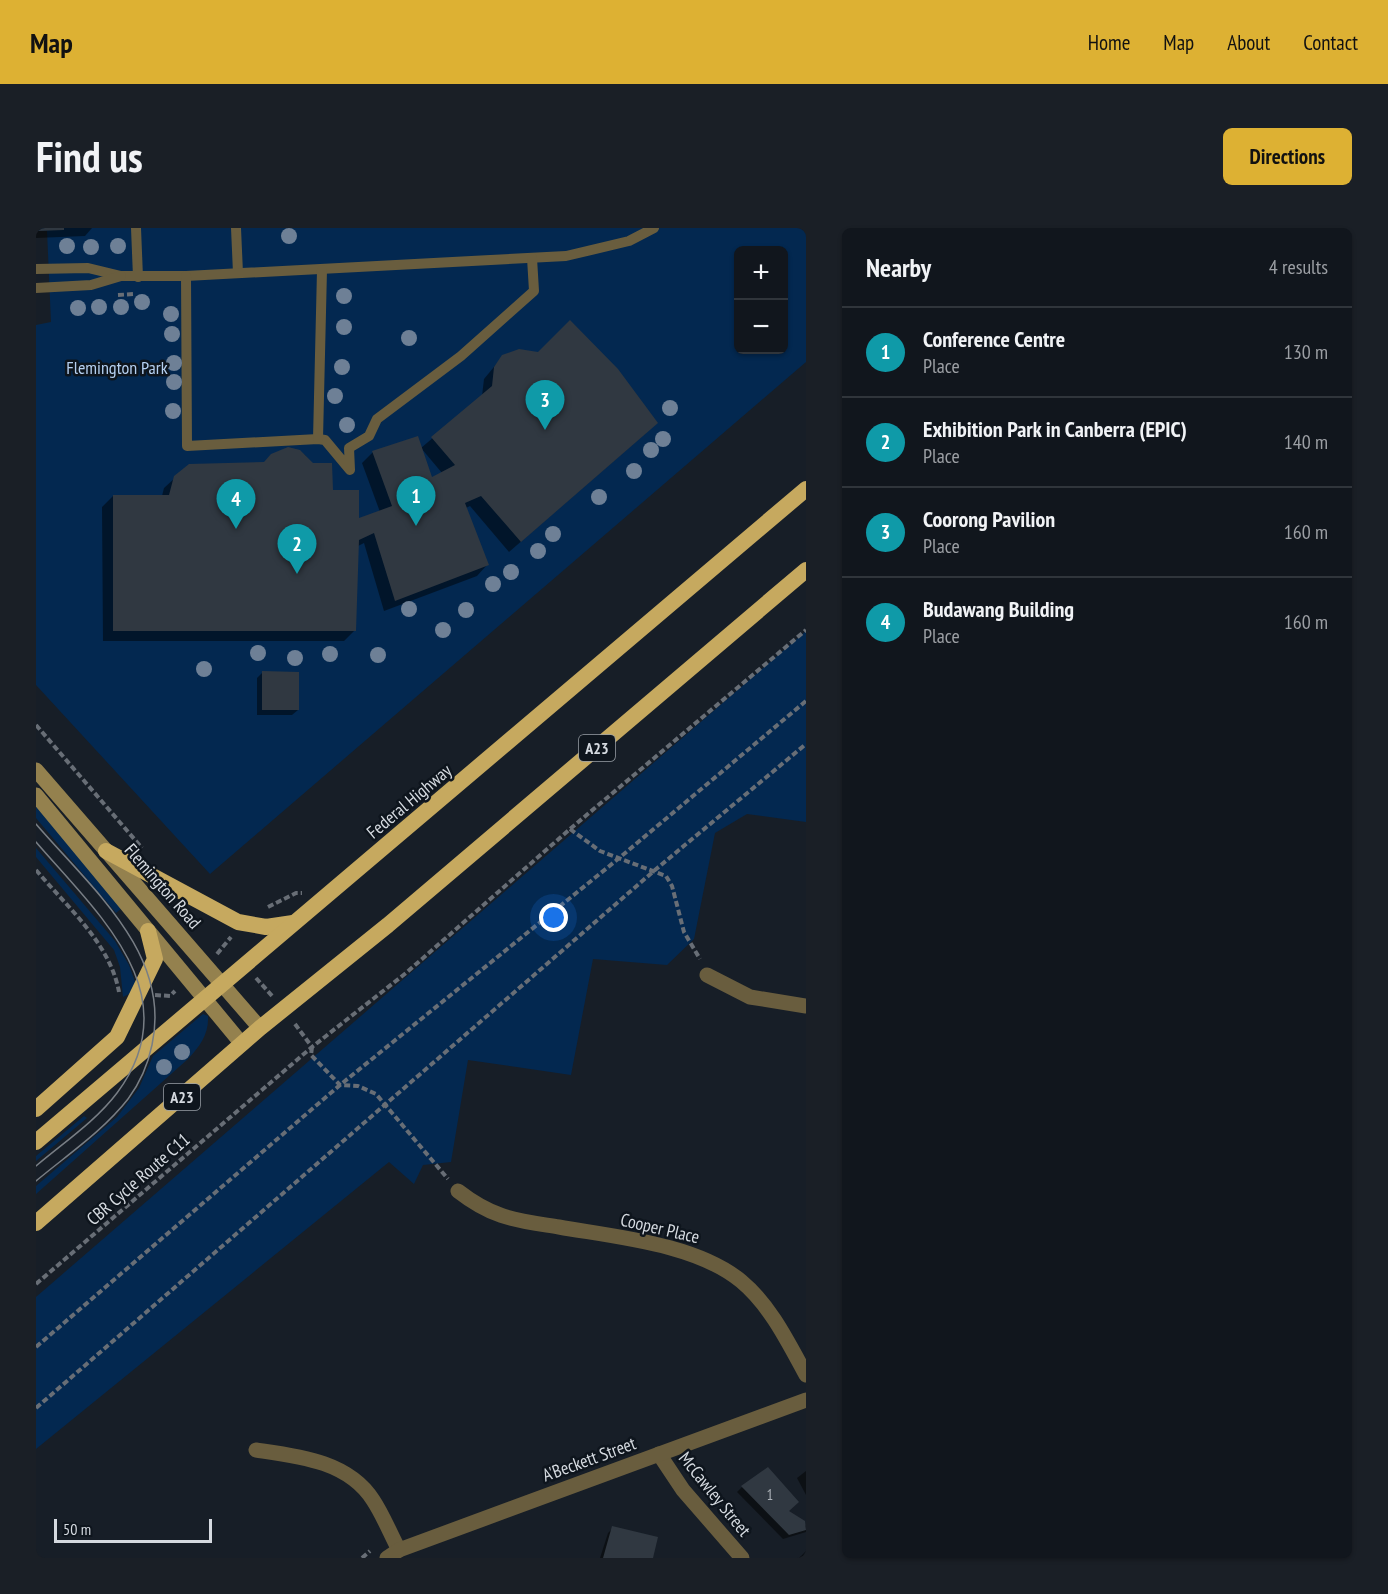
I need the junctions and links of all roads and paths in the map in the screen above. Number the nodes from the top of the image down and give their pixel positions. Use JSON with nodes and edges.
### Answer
{"nodes":[{"id":1,"x":136,"y":228,"type":"edge"},
{"id":2,"x":236,"y":228,"type":"edge"},
{"id":3,"x":654,"y":228,"type":"edge"},
{"id":4,"x":532,"y":258,"type":"junction"},
{"id":5,"x":36,"y":269,"type":"edge"},
{"id":6,"x":322,"y":270,"type":"junction"},
{"id":7,"x":238,"y":273,"type":"junction"},
{"id":8,"x":121,"y":276,"type":"junction"},
{"id":9,"x":186,"y":276,"type":"junction"},
{"id":10,"x":138,"y":277,"type":"junction"},
{"id":11,"x":36,"y":288,"type":"edge"},
{"id":12,"x":318,"y":439,"type":"junction"},
{"id":13,"x":806,"y":489,"type":"edge"},
{"id":14,"x":806,"y":570,"type":"edge"},
{"id":15,"x":806,"y":630,"type":"edge"},
{"id":16,"x":806,"y":701,"type":"edge"},
{"id":17,"x":36,"y":724,"type":"edge"},
{"id":18,"x":806,"y":744,"type":"edge"},
{"id":19,"x":36,"y":770,"type":"edge"},
{"id":20,"x":36,"y":795,"type":"edge"},
{"id":21,"x":570,"y":829,"type":"junction"},
{"id":22,"x":106,"y":850,"type":"junction"},
{"id":23,"x":150,"y":857,"type":"dead end"},
{"id":24,"x":618,"y":859,"type":"junction"},
{"id":25,"x":36,"y":870,"type":"edge"},
{"id":26,"x":655,"y":870,"type":"junction"},
{"id":27,"x":329,"y":895,"type":"junction"},
{"id":28,"x":266,"y":908,"type":"dead end"},
{"id":29,"x":296,"y":923,"type":"junction"},
{"id":30,"x":148,"y":931,"type":"junction"},
{"id":31,"x":707,"y":975,"type":"joint"},
{"id":32,"x":222,"y":983,"type":"junction"},
{"id":33,"x":204,"y":998,"type":"junction"},
{"id":34,"x":117,"y":1000,"type":"dead end"},
{"id":35,"x":806,"y":1006,"type":"edge"},
{"id":36,"x":260,"y":1028,"type":"junction"},
{"id":37,"x":242,"y":1044,"type":"junction"},
{"id":38,"x":312,"y":1047,"type":"junction"},
{"id":39,"x":340,"y":1085,"type":"junction"},
{"id":40,"x":384,"y":1104,"type":"junction"},
{"id":41,"x":36,"y":1109,"type":"edge"},
{"id":42,"x":36,"y":1142,"type":"edge"},
{"id":43,"x":458,"y":1191,"type":"joint"},
{"id":44,"x":36,"y":1223,"type":"edge"},
{"id":45,"x":36,"y":1284,"type":"edge"},
{"id":46,"x":36,"y":1347,"type":"edge"},
{"id":47,"x":806,"y":1375,"type":"edge"},
{"id":48,"x":806,"y":1400,"type":"edge"},
{"id":49,"x":36,"y":1408,"type":"edge"},
{"id":50,"x":256,"y":1450,"type":"dead end"},
{"id":51,"x":659,"y":1454,"type":"junction"},
{"id":52,"x":393,"y":1554,"type":"edge"},
{"id":53,"x":742,"y":1558,"type":"edge"}],
"edges":[{"from":1,"to":10,"type":"lane"},
{"from":2,"to":7,"type":"lane"},
{"from":3,"to":4,"type":"lane"},
{"from":4,"to":6,"type":"lane"},
{"from":4,"to":12,"type":"lane"},
{"from":5,"to":8,"type":"lane"},
{"from":6,"to":7,"type":"lane"},
{"from":6,"to":12,"type":"lane"},
{"from":7,"to":9,"type":"lane"},
{"from":8,"to":10,"type":"lane"},
{"from":8,"to":11,"type":"lane"},
{"from":9,"to":10,"type":"lane"},
{"from":9,"to":12,"type":"lane"},
{"from":13,"to":27,"type":"highway","name":"Federal Highway"},
{"from":14,"to":36,"type":"highway","number":"A23"},
{"from":15,"to":21,"type":"path","name":"CBR Cycle Route C11"},
{"from":16,"to":24,"type":"path"},
{"from":17,"to":23,"type":"path"},
{"from":18,"to":26,"type":"path"},
{"from":19,"to":22,"type":"main road","name":"Flemington Road"},
{"from":20,"to":30,"type":"main road"},
{"from":21,"to":24,"type":"path"},
{"from":21,"to":38,"type":"path","name":"CBR Cycle Route C11"},
{"from":22,"to":29,"type":"highway"},
{"from":22,"to":32,"type":"main road","name":"Flemington Road"},
{"from":24,"to":26,"type":"path"},
{"from":24,"to":39,"type":"path"},
{"from":25,"to":34,"type":"path"},
{"from":26,"to":31,"type":"path"},
{"from":26,"to":40,"type":"path"},
{"from":27,"to":28,"type":"path"},
{"from":27,"to":29,"type":"highway","name":"Federal Highway"},
{"from":29,"to":32,"type":"highway","name":"Federal Highway"},
{"from":30,"to":33,"type":"main road"},
{"from":30,"to":41,"type":"highway"},
{"from":31,"to":35,"type":"street"},
{"from":32,"to":33,"type":"highway","name":"Federal Highway"},
{"from":32,"to":36,"type":"main road","name":"Flemington Road"},
{"from":33,"to":37,"type":"main road"},
{"from":33,"to":42,"type":"highway","name":"Federal Highway"},
{"from":36,"to":37,"type":"highway","number":"A23"},
{"from":37,"to":44,"type":"highway","number":"A23"},
{"from":38,"to":39,"type":"path"},
{"from":38,"to":45,"type":"path","name":"CBR Cycle Route C11"},
{"from":39,"to":40,"type":"path"},
{"from":39,"to":46,"type":"path"},
{"from":40,"to":43,"type":"path"},
{"from":40,"to":49,"type":"path"},
{"from":43,"to":47,"type":"street","name":"Cooper Place"},
{"from":48,"to":51,"type":"street","name":"A'Beckett Street"},
{"from":50,"to":52,"type":"street"},
{"from":51,"to":52,"type":"street","name":"A'Beckett Street"},
{"from":51,"to":53,"type":"street","name":"McCawley Street"}]}
